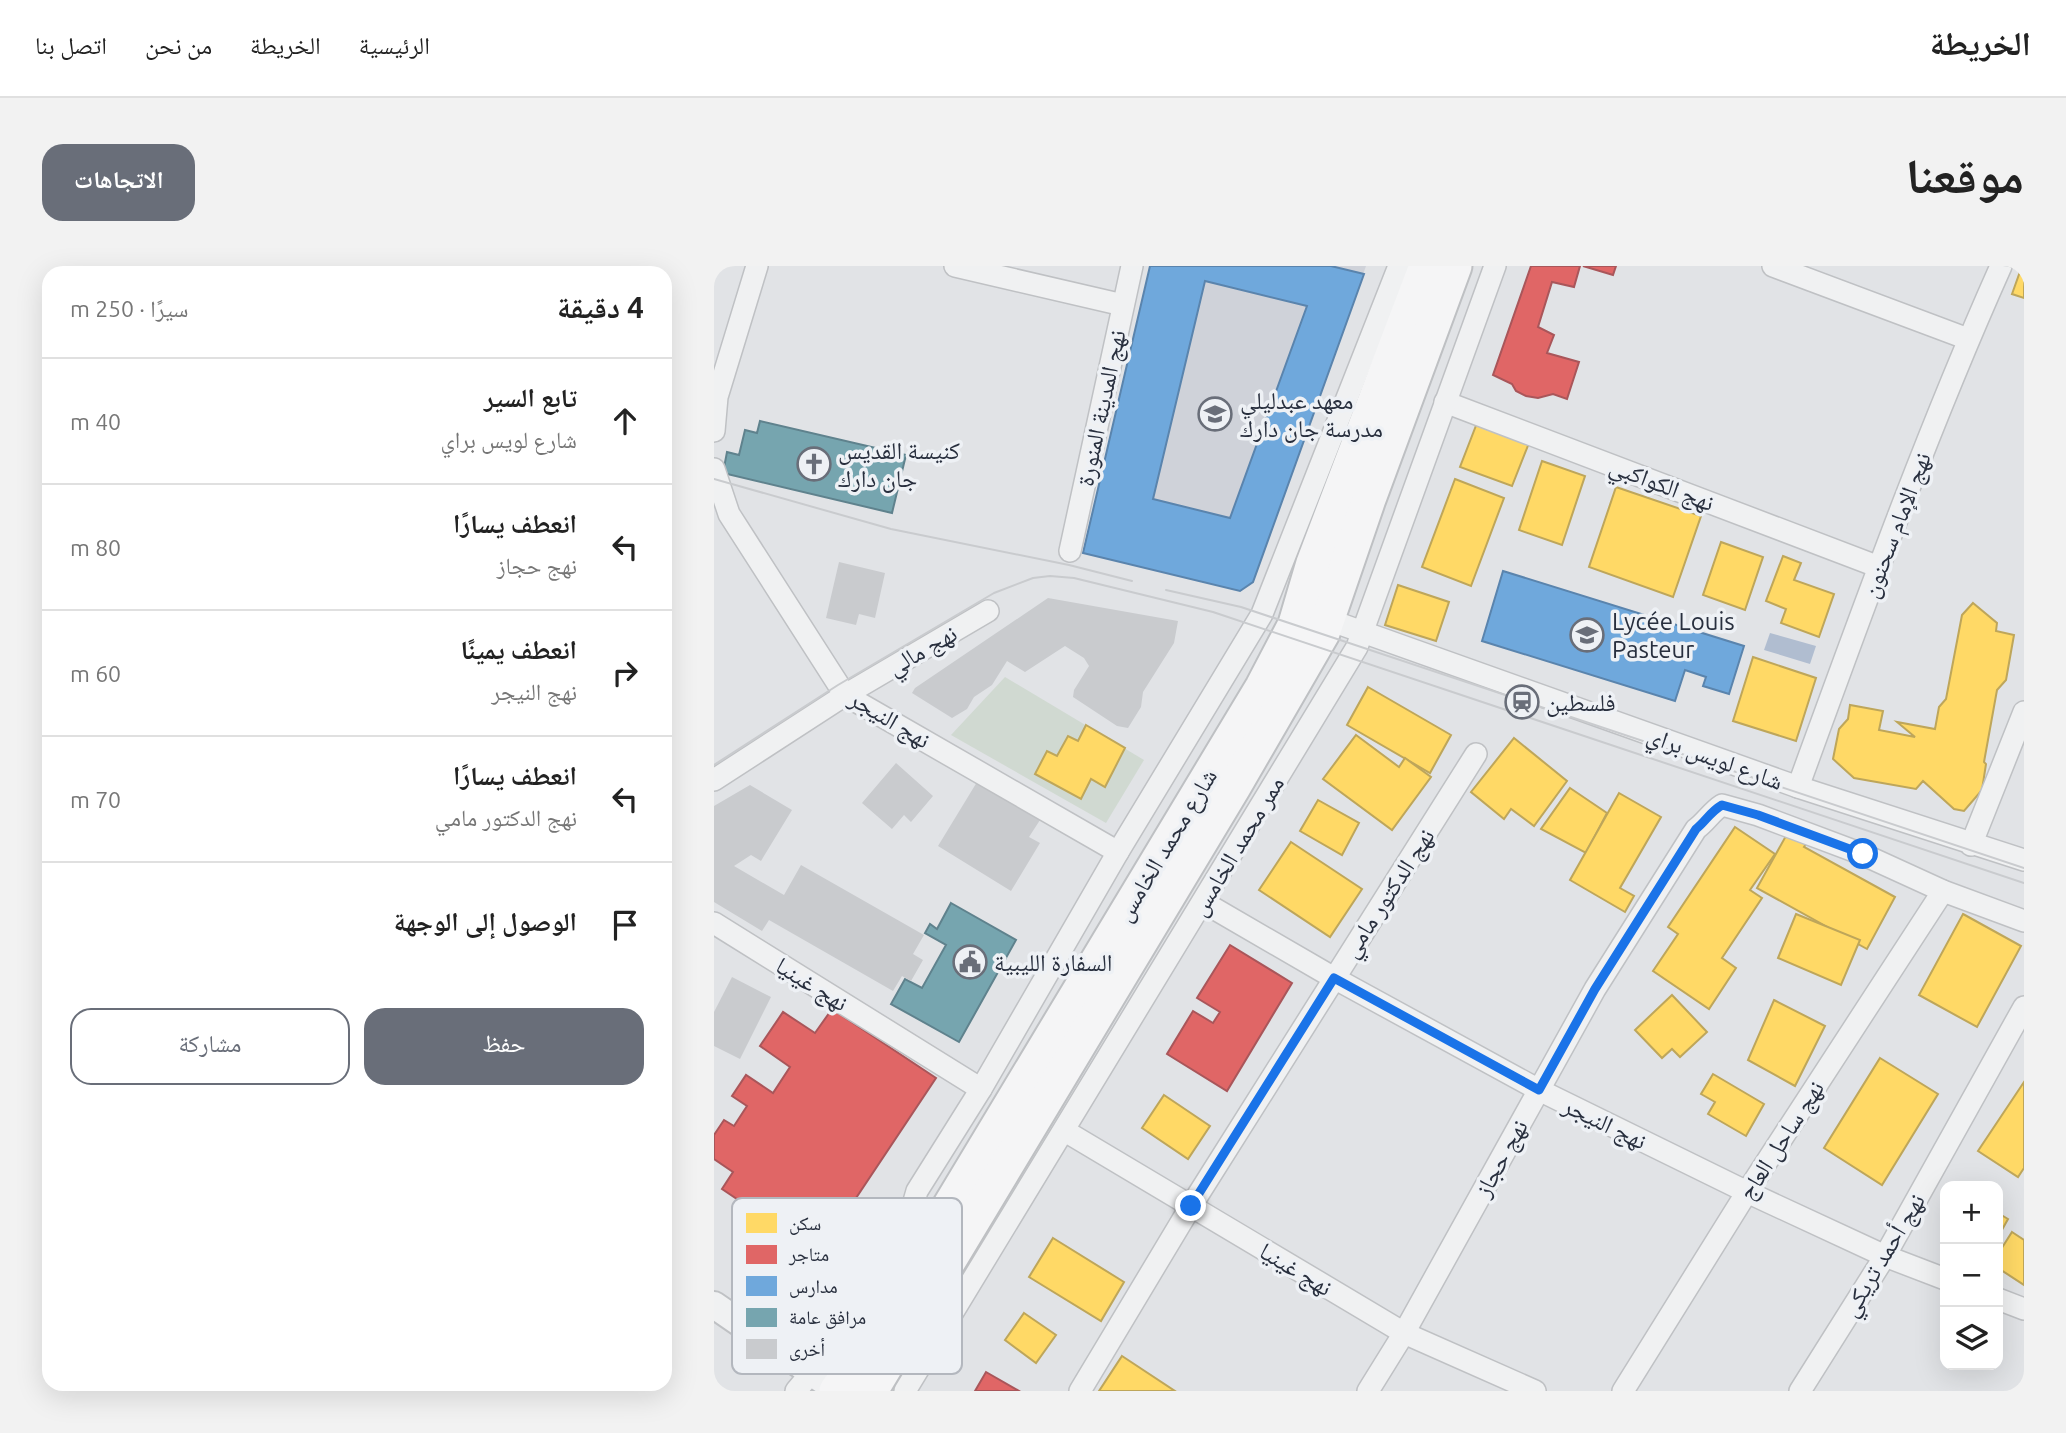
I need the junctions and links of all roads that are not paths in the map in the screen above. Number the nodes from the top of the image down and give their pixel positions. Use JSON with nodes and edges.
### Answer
{"nodes":[{"id":1,"x":757,"y":266,"type":"edge"},
{"id":2,"x":955,"y":266,"type":"edge"},
{"id":3,"x":1132,"y":266,"type":"edge"},
{"id":4,"x":1399,"y":266,"type":"edge"},
{"id":5,"x":1426,"y":266,"type":"edge"},
{"id":6,"x":1455,"y":266,"type":"edge"},
{"id":7,"x":1495,"y":266,"type":"edge"},
{"id":8,"x":1773,"y":266,"type":"edge"},
{"id":9,"x":2001,"y":266,"type":"edge"},
{"id":10,"x":1123,"y":305,"type":"junction"},
{"id":11,"x":1968,"y":339,"type":"junction"},
{"id":12,"x":715,"y":396,"type":"edge"},
{"id":13,"x":1446,"y":402,"type":"junction"},
{"id":14,"x":714,"y":432,"type":"edge"},
{"id":15,"x":714,"y":469,"type":"edge"},
{"id":16,"x":721,"y":512,"type":"edge"},
{"id":17,"x":1070,"y":551,"type":"dead end"},
{"id":18,"x":1879,"y":567,"type":"junction"},
{"id":19,"x":988,"y":611,"type":"dead end"},
{"id":20,"x":1329,"y":620,"type":"junction"},
{"id":21,"x":1362,"y":633,"type":"junction"},
{"id":22,"x":845,"y":695,"type":"junction"},
{"id":23,"x":2024,"y":712,"type":"edge"},
{"id":24,"x":1476,"y":754,"type":"dead end"},
{"id":25,"x":714,"y":780,"type":"edge"},
{"id":26,"x":1798,"y":787,"type":"junction"},
{"id":27,"x":1705,"y":822,"type":"joint"},
{"id":28,"x":1971,"y":845,"type":"junction"},
{"id":29,"x":1118,"y":852,"type":"junction"},
{"id":30,"x":2024,"y":860,"type":"edge"},
{"id":31,"x":1943,"y":891,"type":"junction"},
{"id":32,"x":1203,"y":902,"type":"junction"},
{"id":33,"x":2024,"y":920,"type":"edge"},
{"id":34,"x":714,"y":923,"type":"edge"},
{"id":35,"x":1334,"y":978,"type":"junction"},
{"id":36,"x":2024,"y":1007,"type":"edge"},
{"id":37,"x":981,"y":1089,"type":"junction"},
{"id":38,"x":1539,"y":1090,"type":"junction"},
{"id":39,"x":1065,"y":1131,"type":"junction"},
{"id":40,"x":1747,"y":1192,"type":"junction"},
{"id":41,"x":914,"y":1198,"type":"edge"},
{"id":42,"x":953,"y":1198,"type":"edge"},
{"id":43,"x":1191,"y":1206,"type":"junction"},
{"id":44,"x":962,"y":1238,"type":"edge"},
{"id":45,"x":1885,"y":1256,"type":"junction"},
{"id":46,"x":1940,"y":1277,"type":"edge"},
{"id":47,"x":962,"y":1298,"type":"edge"},
{"id":48,"x":2003,"y":1301,"type":"edge"},
{"id":49,"x":714,"y":1305,"type":"edge"},
{"id":50,"x":2024,"y":1309,"type":"edge"},
{"id":51,"x":732,"y":1318,"type":"edge"},
{"id":52,"x":1404,"y":1333,"type":"junction"},
{"id":53,"x":807,"y":1374,"type":"edge"},
{"id":54,"x":845,"y":1374,"type":"edge"},
{"id":55,"x":880,"y":1374,"type":"edge"},
{"id":56,"x":915,"y":1374,"type":"edge"},
{"id":57,"x":824,"y":1387,"type":"edge"},
{"id":58,"x":870,"y":1391,"type":"edge"},
{"id":59,"x":905,"y":1391,"type":"edge"},
{"id":60,"x":1080,"y":1391,"type":"edge"},
{"id":61,"x":1368,"y":1391,"type":"edge"},
{"id":62,"x":1535,"y":1391,"type":"edge"},
{"id":63,"x":1623,"y":1391,"type":"edge"},
{"id":64,"x":1800,"y":1391,"type":"edge"}],
"edges":[{"from":1,"to":12,"type":"street"},
{"from":2,"to":10,"type":"street"},
{"from":3,"to":10,"type":"street","name":"نهج المدينة المنورة"},
{"from":4,"to":29,"type":"street"},
{"from":5,"to":42,"type":"main road","name":"شارع محمد الخامس"},
{"from":6,"to":20,"type":"main road","name":"شارع محمد الخامس"},
{"from":7,"to":13,"type":"street","name":"ممر محمد الخامس"},
{"from":8,"to":11,"type":"street"},
{"from":9,"to":11,"type":"street","name":"نهج الإمام سحنون"},
{"from":10,"to":17,"type":"street","name":"نهج المدينة المنورة"},
{"from":11,"to":18,"type":"street","name":"نهج الإمام سحنون"},
{"from":12,"to":14,"type":"street"},
{"from":13,"to":18,"type":"street","name":"نهج الكواكبي"},
{"from":13,"to":21,"type":"street","name":"ممر محمد الخامس"},
{"from":15,"to":16,"type":"street","name":"نهج النيجر"},
{"from":16,"to":22,"type":"street","name":"نهج النيجر"},
{"from":18,"to":26,"type":"street","name":"نهج الإمام سحنون"},
{"from":19,"to":22,"type":"street","name":"نهج مالي"},
{"from":20,"to":21,"type":"street","name":"شارع لويس براي"},
{"from":20,"to":44,"type":"main road","name":"شارع محمد الخامس"},
{"from":21,"to":26,"type":"street","name":"شارع لويس براي"},
{"from":21,"to":32,"type":"street","name":"ممر محمد الخامس"},
{"from":22,"to":25,"type":"street","name":"نهج مالي"},
{"from":22,"to":29,"type":"street","name":"نهج النيجر"},
{"from":23,"to":28,"type":"street"},
{"from":24,"to":35,"type":"street","name":"نهج الدكتور مامي"},
{"from":26,"to":28,"type":"street","name":"شارع لويس براي"},
{"from":27,"to":31,"type":"street","name":"شارع لويس براي"},
{"from":27,"to":38,"type":"street","name":"نهج حجاز"},
{"from":28,"to":30,"type":"street","name":"شارع لويس براي"},
{"from":29,"to":37,"type":"street"},
{"from":31,"to":33,"type":"street","name":"شارع لويس براي"},
{"from":31,"to":40,"type":"street","name":"نهج ساحل العاج"},
{"from":32,"to":35,"type":"street","name":"نهج النيجر"},
{"from":32,"to":39,"type":"street","name":"ممر محمد الخامس"},
{"from":34,"to":37,"type":"street","name":"نهج غينيا"},
{"from":35,"to":38,"type":"street","name":"نهج النيجر"},
{"from":35,"to":43,"type":"street","name":"نهج الدكتور مامي"},
{"from":36,"to":45,"type":"street","name":"نهج أحمد تريكي"},
{"from":37,"to":41,"type":"street"},
{"from":38,"to":40,"type":"street","name":"نهج النيجر"},
{"from":38,"to":52,"type":"street","name":"نهج حجاز"},
{"from":39,"to":43,"type":"street","name":"نهج غينيا"},
{"from":39,"to":47,"type":"street","name":"ممر محمد الخامس"},
{"from":40,"to":45,"type":"street","name":"نهج النيجر"},
{"from":40,"to":63,"type":"street","name":"نهج ساحل العاج"},
{"from":43,"to":52,"type":"street","name":"نهج غينيا"},
{"from":43,"to":60,"type":"street","name":"نهج الدكتور مامي"},
{"from":45,"to":46,"type":"street","name":"نهج النيجر"},
{"from":45,"to":64,"type":"street","name":"نهج أحمد تريكي"},
{"from":48,"to":50,"type":"street"},
{"from":49,"to":51,"type":"street"},
{"from":52,"to":61,"type":"street","name":"نهج حجاز"},
{"from":52,"to":62,"type":"street","name":"نهج غينيا"},
{"from":53,"to":57,"type":"street"},
{"from":54,"to":57,"type":"main road","name":"شارع محمد الخامس"},
{"from":55,"to":58,"type":"main road","name":"شارع محمد الخامس"},
{"from":56,"to":59,"type":"street","name":"ممر محمد الخامس"}]}
